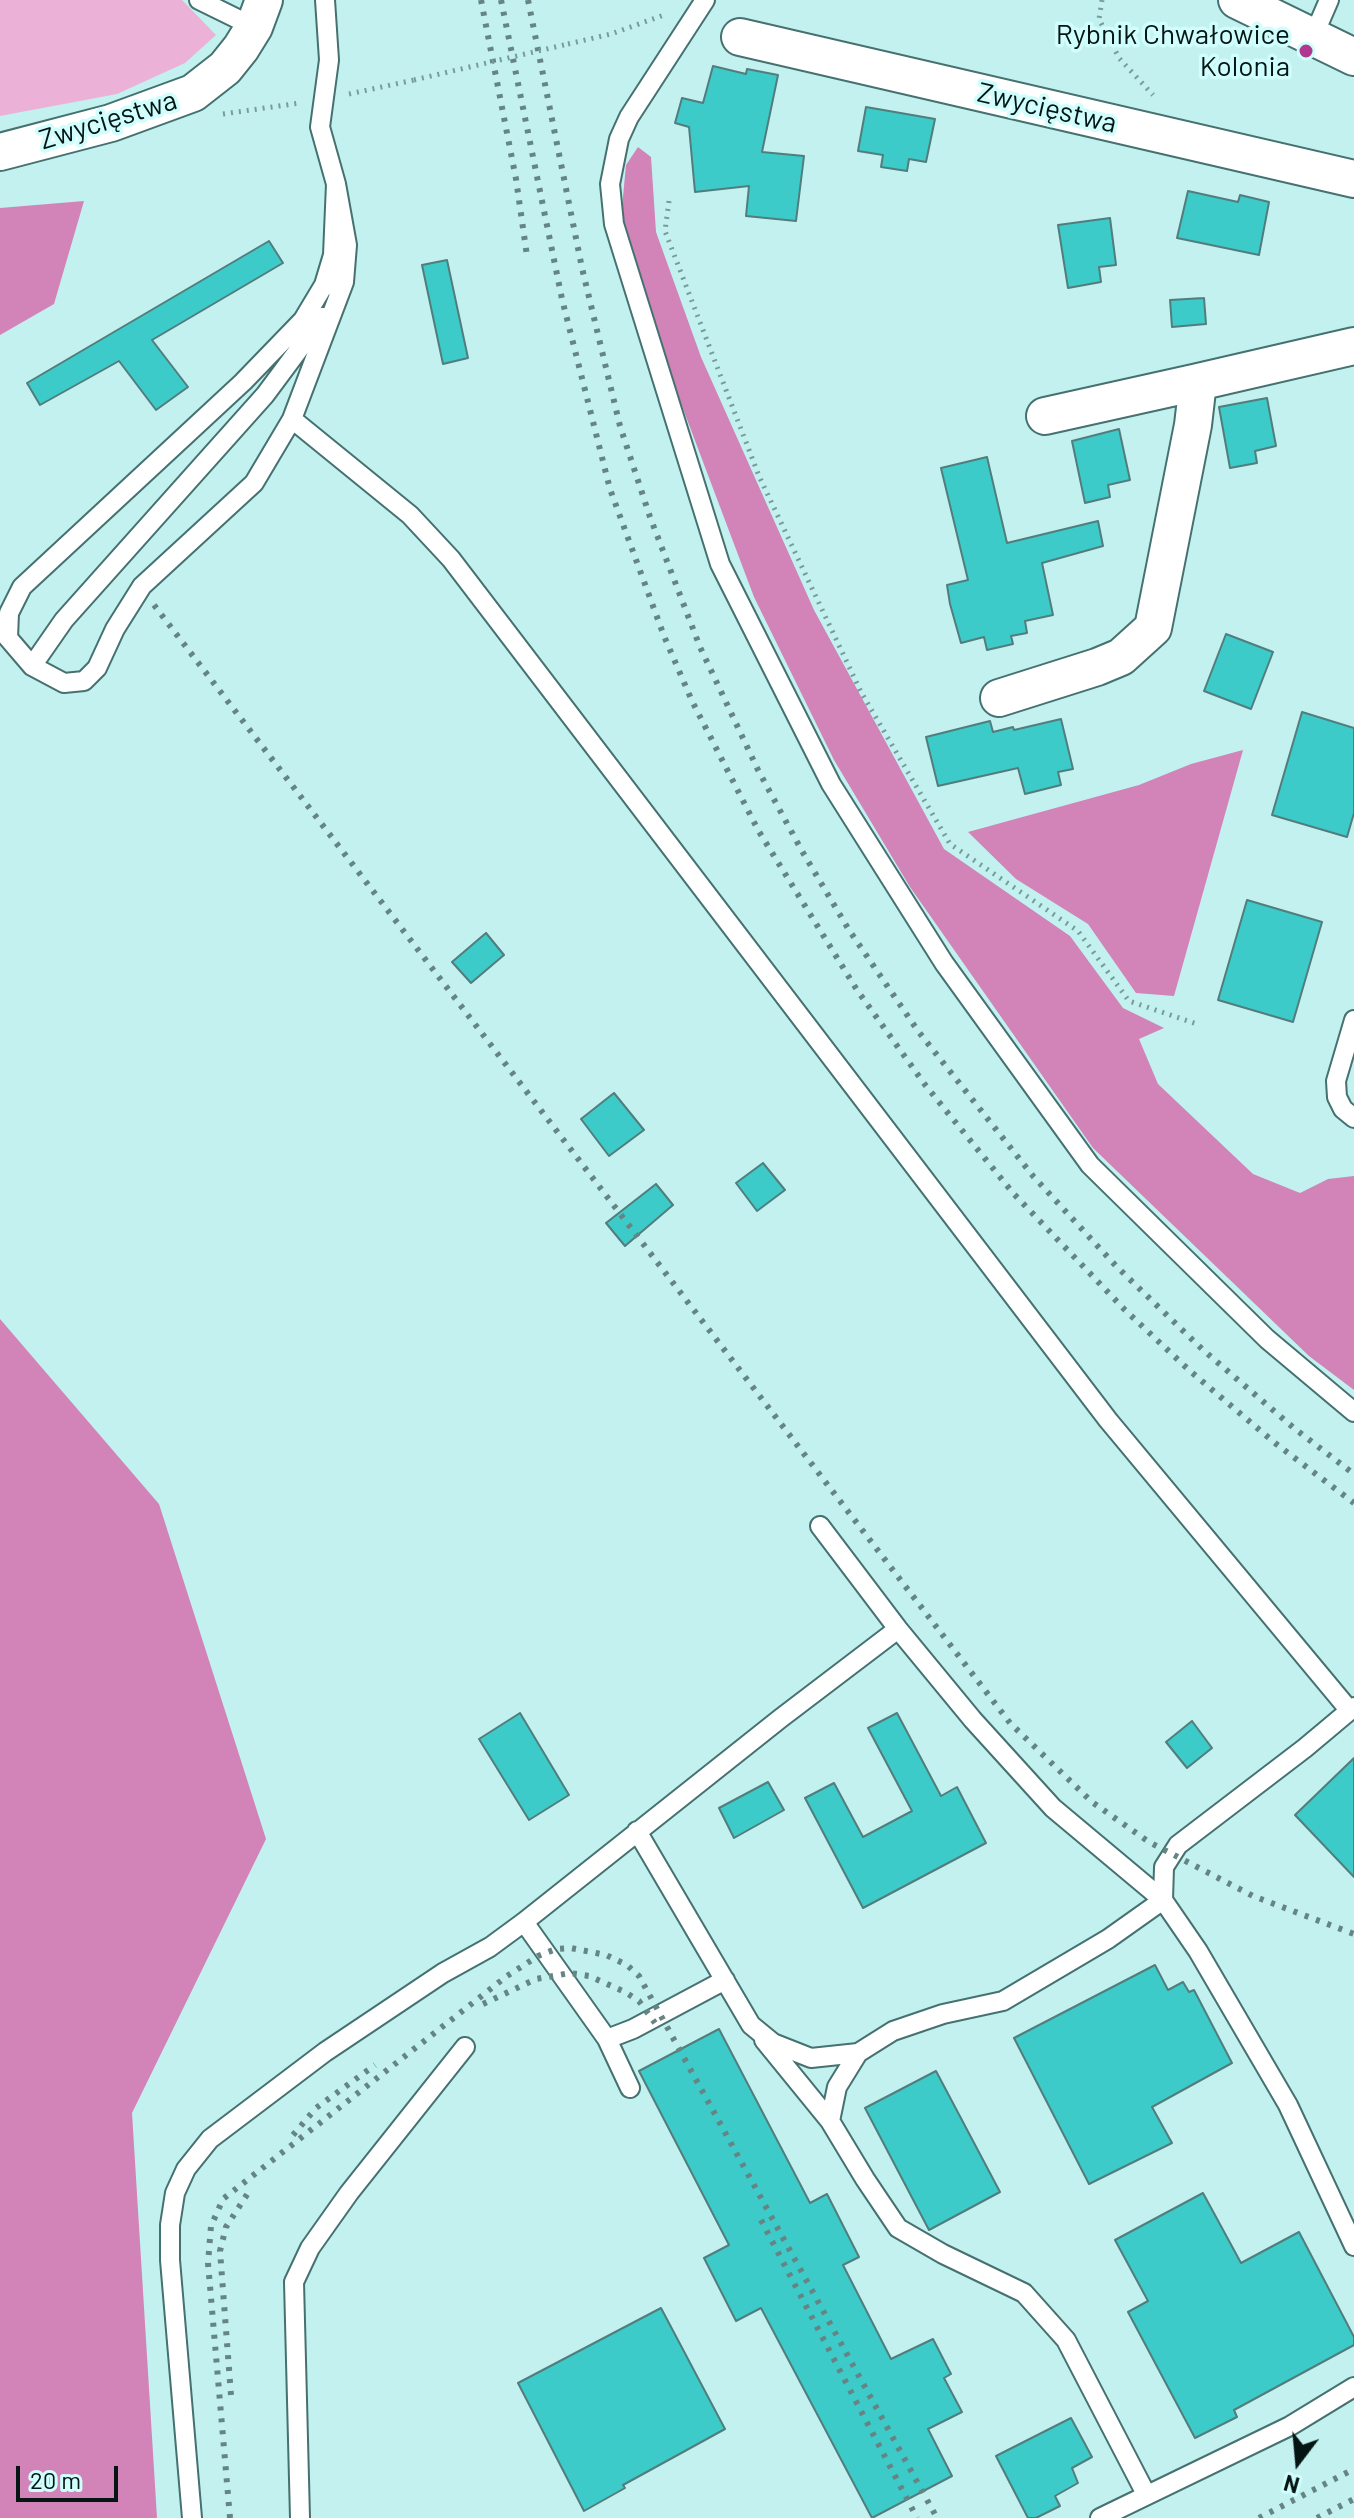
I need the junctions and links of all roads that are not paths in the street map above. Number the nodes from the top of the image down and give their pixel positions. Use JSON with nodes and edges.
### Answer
{"nodes":[{"id":1,"x":199,"y":0,"type":"edge"},
{"id":2,"x":325,"y":0,"type":"edge"},
{"id":3,"x":705,"y":0,"type":"edge"},
{"id":4,"x":1237,"y":0,"type":"edge"},
{"id":5,"x":1329,"y":0,"type":"edge"},
{"id":6,"x":259,"y":13,"type":"edge"},
{"id":7,"x":740,"y":37,"type":"dead end"},
{"id":8,"x":1313,"y":37,"type":"junction"},
{"id":9,"x":1354,"y":57,"type":"edge"},
{"id":10,"x":0,"y":152,"type":"edge"},
{"id":11,"x":1354,"y":179,"type":"edge"},
{"id":12,"x":336,"y":184,"type":"junction"},
{"id":13,"x":344,"y":282,"type":"junction"},
{"id":14,"x":1354,"y":346,"type":"edge"},
{"id":15,"x":1198,"y":382,"type":"junction"},
{"id":16,"x":1045,"y":416,"type":"dead end"},
{"id":17,"x":292,"y":419,"type":"junction"},
{"id":18,"x":32,"y":666,"type":"junction"},
{"id":19,"x":999,"y":698,"type":"dead end"},
{"id":20,"x":1354,"y":1020,"type":"edge"},
{"id":21,"x":1354,"y":1118,"type":"edge"},
{"id":22,"x":1354,"y":1412,"type":"edge"},
{"id":23,"x":820,"y":1526,"type":"dead end"},
{"id":24,"x":898,"y":1629,"type":"junction"},
{"id":25,"x":1352,"y":1709,"type":"edge"},
{"id":26,"x":637,"y":1831,"type":"junction"},
{"id":27,"x":1163,"y":1900,"type":"junction"},
{"id":28,"x":524,"y":1922,"type":"junction"},
{"id":29,"x":725,"y":1980,"type":"junction"},
{"id":30,"x":751,"y":2025,"type":"junction"},
{"id":31,"x":607,"y":2039,"type":"junction"},
{"id":32,"x":465,"y":2047,"type":"dead end"},
{"id":33,"x":858,"y":2053,"type":"junction"},
{"id":34,"x":630,"y":2088,"type":"dead end"},
{"id":35,"x":830,"y":2121,"type":"junction"},
{"id":36,"x":1354,"y":2246,"type":"edge"},
{"id":37,"x":1354,"y":2387,"type":"edge"},
{"id":38,"x":1146,"y":2494,"type":"junction"},
{"id":39,"x":192,"y":2518,"type":"edge"},
{"id":40,"x":300,"y":2518,"type":"edge"},
{"id":41,"x":1100,"y":2518,"type":"edge"}],
"edges":[{"from":1,"to":6,"type":"lane"},
{"from":2,"to":12,"type":"lane"},
{"from":3,"to":22,"type":"lane"},
{"from":4,"to":8,"type":"street"},
{"from":5,"to":8,"type":"lane"},
{"from":6,"to":10,"type":"street","name":"Zwycięstwa"},
{"from":7,"to":11,"type":"street","name":"Zwycięstwa"},
{"from":8,"to":9,"type":"street"},
{"from":12,"to":13,"type":"lane"},
{"from":12,"to":18,"type":"lane"},
{"from":13,"to":17,"type":"lane"},
{"from":13,"to":18,"type":"lane"},
{"from":14,"to":15,"type":"street"},
{"from":15,"to":16,"type":"street"},
{"from":15,"to":19,"type":"street"},
{"from":17,"to":18,"type":"lane"},
{"from":17,"to":25,"type":"lane"},
{"from":20,"to":21,"type":"lane"},
{"from":23,"to":24,"type":"lane"},
{"from":24,"to":26,"type":"lane"},
{"from":24,"to":27,"type":"lane"},
{"from":25,"to":27,"type":"lane"},
{"from":26,"to":28,"type":"lane"},
{"from":26,"to":29,"type":"lane"},
{"from":27,"to":33,"type":"lane"},
{"from":27,"to":36,"type":"lane"},
{"from":28,"to":31,"type":"lane"},
{"from":28,"to":39,"type":"lane"},
{"from":29,"to":30,"type":"lane"},
{"from":29,"to":31,"type":"lane"},
{"from":30,"to":33,"type":"lane"},
{"from":30,"to":35,"type":"lane"},
{"from":31,"to":34,"type":"lane"},
{"from":32,"to":40,"type":"lane"},
{"from":33,"to":35,"type":"lane"},
{"from":35,"to":38,"type":"lane"},
{"from":37,"to":38,"type":"lane"},
{"from":38,"to":41,"type":"lane"}]}
